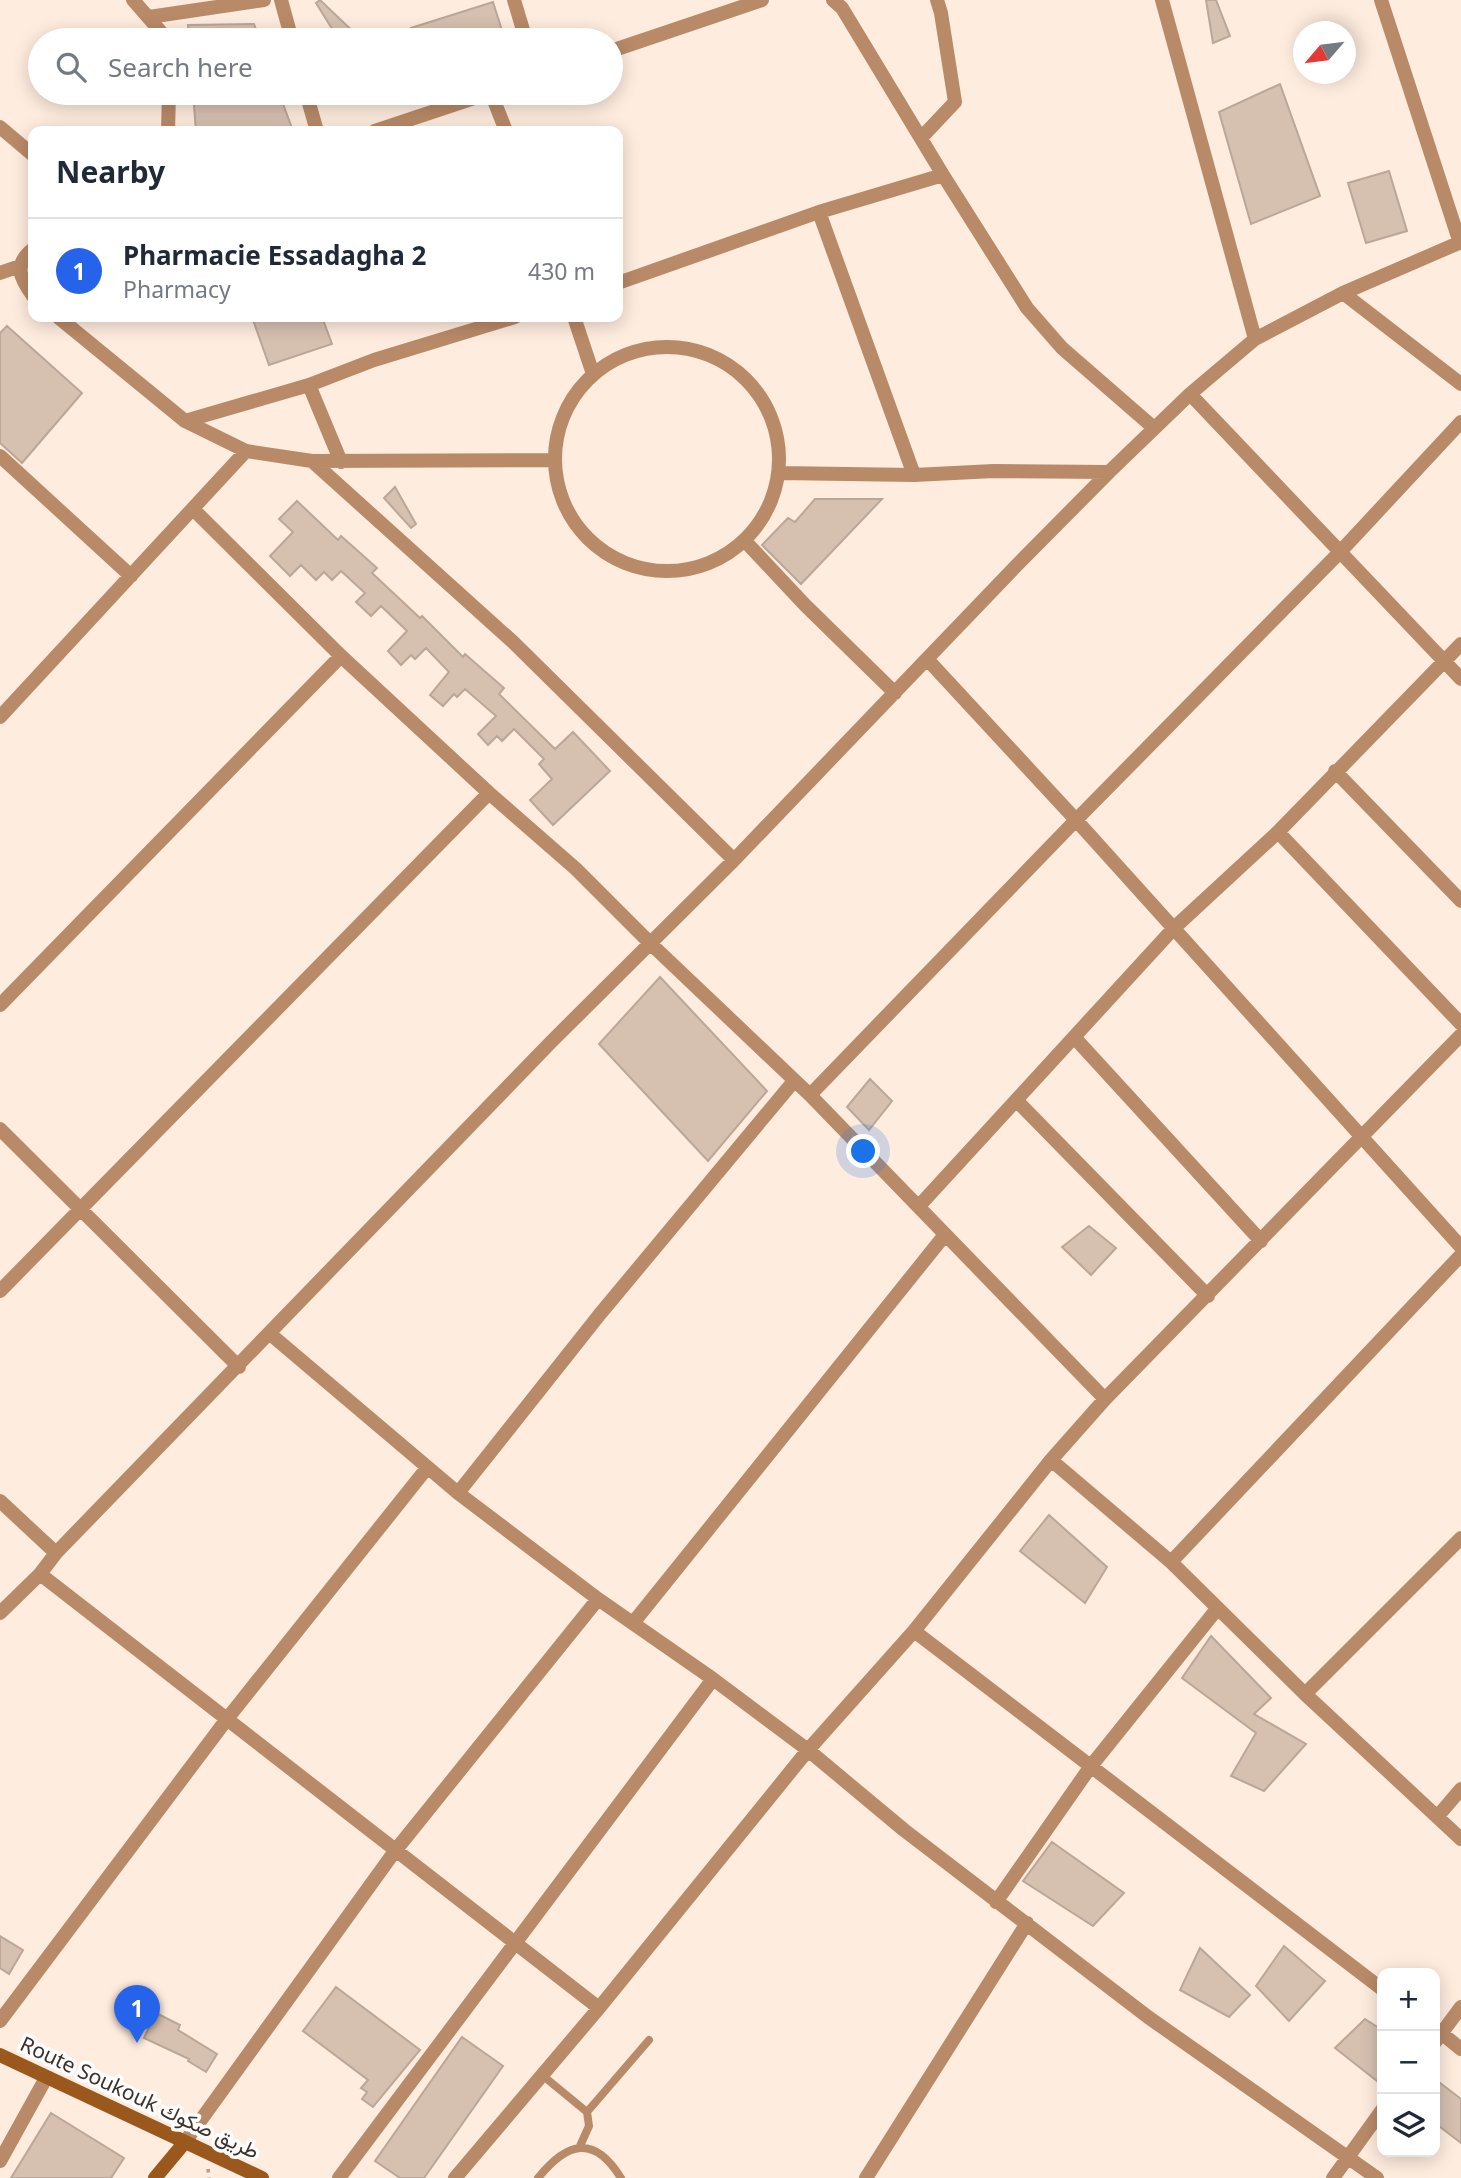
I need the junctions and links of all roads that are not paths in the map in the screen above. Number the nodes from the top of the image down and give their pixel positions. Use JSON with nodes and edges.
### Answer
{"nodes":[{"id":1,"x":133,"y":0,"type":"edge"},
{"id":2,"x":264,"y":0,"type":"edge"},
{"id":3,"x":281,"y":0,"type":"edge"},
{"id":4,"x":514,"y":0,"type":"edge"},
{"id":5,"x":762,"y":0,"type":"edge"},
{"id":6,"x":833,"y":0,"type":"edge"},
{"id":7,"x":937,"y":0,"type":"edge"},
{"id":8,"x":1163,"y":0,"type":"edge"},
{"id":9,"x":1381,"y":0,"type":"edge"},
{"id":10,"x":722,"y":7,"type":"edge"},
{"id":11,"x":149,"y":17,"type":"junction"},
{"id":12,"x":158,"y":28,"type":"edge"},
{"id":13,"x":289,"y":28,"type":"edge"},
{"id":14,"x":522,"y":28,"type":"edge"},
{"id":15,"x":623,"y":46,"type":"edge"},
{"id":16,"x":169,"y":105,"type":"edge"},
{"id":17,"x":309,"y":105,"type":"edge"},
{"id":18,"x":454,"y":105,"type":"edge"},
{"id":19,"x":495,"y":105,"type":"edge"},
{"id":20,"x":168,"y":126,"type":"edge"},
{"id":21,"x":316,"y":126,"type":"edge"},
{"id":22,"x":390,"y":126,"type":"edge"},
{"id":23,"x":504,"y":126,"type":"edge"},
{"id":24,"x":0,"y":127,"type":"edge"},
{"id":25,"x":920,"y":138,"type":"junction"},
{"id":26,"x":28,"y":151,"type":"edge"},
{"id":27,"x":943,"y":175,"type":"junction"},
{"id":28,"x":819,"y":212,"type":"junction"},
{"id":29,"x":1461,"y":242,"type":"edge"},
{"id":30,"x":28,"y":253,"type":"edge"},
{"id":31,"x":20,"y":266,"type":"junction"},
{"id":32,"x":0,"y":273,"type":"edge"},
{"id":33,"x":623,"y":281,"type":"edge"},
{"id":34,"x":28,"y":288,"type":"edge"},
{"id":35,"x":1343,"y":293,"type":"junction"},
{"id":36,"x":64,"y":322,"type":"edge"},
{"id":37,"x":498,"y":322,"type":"edge"},
{"id":38,"x":576,"y":322,"type":"edge"},
{"id":39,"x":1255,"y":340,"type":"junction"},
{"id":40,"x":593,"y":374,"type":"junction"},
{"id":41,"x":1461,"y":384,"type":"edge"},
{"id":42,"x":309,"y":385,"type":"junction"},
{"id":43,"x":1191,"y":394,"type":"junction"},
{"id":44,"x":186,"y":421,"type":"junction"},
{"id":45,"x":1461,"y":422,"type":"edge"},
{"id":46,"x":1154,"y":428,"type":"junction"},
{"id":47,"x":246,"y":451,"type":"junction"},
{"id":48,"x":0,"y":456,"type":"edge"},
{"id":49,"x":555,"y":460,"type":"junction"},
{"id":50,"x":313,"y":461,"type":"junction"},
{"id":51,"x":341,"y":462,"type":"junction"},
{"id":52,"x":1109,"y":472,"type":"junction"},
{"id":53,"x":779,"y":473,"type":"junction"},
{"id":54,"x":914,"y":475,"type":"junction"},
{"id":55,"x":194,"y":510,"type":"junction"},
{"id":56,"x":745,"y":541,"type":"junction"},
{"id":57,"x":1340,"y":552,"type":"junction"},
{"id":58,"x":131,"y":576,"type":"junction"},
{"id":59,"x":1461,"y":644,"type":"edge"},
{"id":60,"x":341,"y":656,"type":"junction"},
{"id":61,"x":927,"y":659,"type":"junction"},
{"id":62,"x":1445,"y":660,"type":"junction"},
{"id":63,"x":1461,"y":679,"type":"edge"},
{"id":64,"x":894,"y":693,"type":"junction"},
{"id":65,"x":0,"y":717,"type":"edge"},
{"id":66,"x":1335,"y":771,"type":"junction"},
{"id":67,"x":489,"y":793,"type":"junction"},
{"id":68,"x":1076,"y":820,"type":"junction"},
{"id":69,"x":1278,"y":832,"type":"junction"},
{"id":70,"x":734,"y":860,"type":"junction"},
{"id":71,"x":1461,"y":901,"type":"edge"},
{"id":72,"x":1174,"y":928,"type":"junction"},
{"id":73,"x":651,"y":944,"type":"junction"},
{"id":74,"x":0,"y":1004,"type":"edge"},
{"id":75,"x":1461,"y":1024,"type":"edge"},
{"id":76,"x":1461,"y":1035,"type":"edge"},
{"id":77,"x":1074,"y":1037,"type":"junction"},
{"id":78,"x":794,"y":1081,"type":"junction"},
{"id":79,"x":810,"y":1095,"type":"junction"},
{"id":80,"x":1016,"y":1100,"type":"junction"},
{"id":81,"x":0,"y":1129,"type":"edge"},
{"id":82,"x":1362,"y":1136,"type":"junction"},
{"id":83,"x":919,"y":1206,"type":"junction"},
{"id":84,"x":81,"y":1210,"type":"junction"},
{"id":85,"x":944,"y":1236,"type":"junction"},
{"id":86,"x":1261,"y":1241,"type":"junction"},
{"id":87,"x":1461,"y":1247,"type":"edge"},
{"id":88,"x":1461,"y":1255,"type":"edge"},
{"id":89,"x":0,"y":1291,"type":"edge"},
{"id":90,"x":1208,"y":1296,"type":"junction"},
{"id":91,"x":269,"y":1333,"type":"junction"},
{"id":92,"x":239,"y":1367,"type":"junction"},
{"id":93,"x":1105,"y":1399,"type":"junction"},
{"id":94,"x":1051,"y":1460,"type":"junction"},
{"id":95,"x":427,"y":1468,"type":"junction"},
{"id":96,"x":458,"y":1493,"type":"junction"},
{"id":97,"x":0,"y":1501,"type":"edge"},
{"id":98,"x":1461,"y":1538,"type":"edge"},
{"id":99,"x":56,"y":1553,"type":"junction"},
{"id":100,"x":1171,"y":1562,"type":"junction"},
{"id":101,"x":40,"y":1574,"type":"junction"},
{"id":102,"x":598,"y":1599,"type":"junction"},
{"id":103,"x":1217,"y":1609,"type":"junction"},
{"id":104,"x":0,"y":1612,"type":"edge"},
{"id":105,"x":633,"y":1623,"type":"junction"},
{"id":106,"x":914,"y":1630,"type":"junction"},
{"id":107,"x":713,"y":1679,"type":"junction"},
{"id":108,"x":1305,"y":1694,"type":"junction"},
{"id":109,"x":227,"y":1719,"type":"junction"},
{"id":110,"x":808,"y":1750,"type":"junction"},
{"id":111,"x":1091,"y":1766,"type":"junction"},
{"id":112,"x":1461,"y":1789,"type":"edge"},
{"id":113,"x":1437,"y":1817,"type":"junction"},
{"id":114,"x":1461,"y":1839,"type":"edge"},
{"id":115,"x":395,"y":1851,"type":"junction"},
{"id":116,"x":996,"y":1902,"type":"junction"},
{"id":117,"x":1027,"y":1923,"type":"junction"},
{"id":118,"x":515,"y":1944,"type":"junction"},
{"id":119,"x":1377,"y":1985,"type":"edge"},
{"id":120,"x":1461,"y":2007,"type":"edge"},
{"id":121,"x":599,"y":2008,"type":"junction"},
{"id":122,"x":0,"y":2021,"type":"edge"},
{"id":123,"x":1440,"y":2031,"type":"edge"},
{"id":124,"x":1440,"y":2036,"type":"edge"},
{"id":125,"x":649,"y":2040,"type":"dead end"},
{"id":126,"x":1461,"y":2049,"type":"edge"},
{"id":127,"x":0,"y":2055,"type":"edge"},
{"id":128,"x":542,"y":2076,"type":"junction"},
{"id":129,"x":46,"y":2078,"type":"junction"},
{"id":130,"x":587,"y":2112,"type":"junction"},
{"id":131,"x":1377,"y":2117,"type":"edge"},
{"id":132,"x":185,"y":2142,"type":"junction"},
{"id":133,"x":580,"y":2147,"type":"junction"},
{"id":134,"x":1349,"y":2158,"type":"junction"},
{"id":135,"x":0,"y":2161,"type":"edge"},
{"id":136,"x":155,"y":2178,"type":"edge"},
{"id":137,"x":262,"y":2178,"type":"edge"},
{"id":138,"x":339,"y":2178,"type":"edge"},
{"id":139,"x":456,"y":2178,"type":"edge"},
{"id":140,"x":538,"y":2178,"type":"edge"},
{"id":141,"x":621,"y":2178,"type":"edge"},
{"id":142,"x":866,"y":2178,"type":"edge"},
{"id":143,"x":1333,"y":2178,"type":"edge"},
{"id":144,"x":1377,"y":2178,"type":"edge"}],
"edges":[{"from":1,"to":11,"type":"street"},
{"from":2,"to":11,"type":"street"},
{"from":3,"to":13,"type":"street"},
{"from":4,"to":14,"type":"street"},
{"from":5,"to":10,"type":"street"},
{"from":6,"to":25,"type":"street"},
{"from":7,"to":25,"type":"street"},
{"from":8,"to":39,"type":"street"},
{"from":9,"to":29,"type":"street"},
{"from":10,"to":15,"type":"street"},
{"from":11,"to":12,"type":"street"},
{"from":16,"to":20,"type":"street"},
{"from":17,"to":21,"type":"street"},
{"from":18,"to":22,"type":"street"},
{"from":19,"to":23,"type":"street"},
{"from":24,"to":26,"type":"street"},
{"from":25,"to":27,"type":"street"},
{"from":27,"to":28,"type":"street"},
{"from":27,"to":46,"type":"street"},
{"from":28,"to":33,"type":"street"},
{"from":28,"to":54,"type":"street"},
{"from":29,"to":35,"type":"street"},
{"from":30,"to":31,"type":"street"},
{"from":31,"to":32,"type":"street"},
{"from":31,"to":34,"type":"street"},
{"from":35,"to":39,"type":"street"},
{"from":35,"to":41,"type":"street"},
{"from":36,"to":44,"type":"street"},
{"from":37,"to":42,"type":"street"},
{"from":38,"to":40,"type":"street"},
{"from":39,"to":43,"type":"street"},
{"from":40,"to":49,"type":"street"},
{"from":40,"to":53,"type":"street"},
{"from":42,"to":44,"type":"street"},
{"from":42,"to":51,"type":"street"},
{"from":43,"to":46,"type":"street"},
{"from":43,"to":57,"type":"street"},
{"from":44,"to":47,"type":"street"},
{"from":45,"to":57,"type":"street"},
{"from":46,"to":52,"type":"street"},
{"from":47,"to":50,"type":"street"},
{"from":47,"to":55,"type":"street"},
{"from":48,"to":58,"type":"street"},
{"from":49,"to":51,"type":"street"},
{"from":49,"to":56,"type":"street"},
{"from":50,"to":51,"type":"street"},
{"from":50,"to":70,"type":"street"},
{"from":52,"to":54,"type":"street"},
{"from":52,"to":61,"type":"street"},
{"from":53,"to":54,"type":"street"},
{"from":53,"to":56,"type":"street"},
{"from":55,"to":58,"type":"street"},
{"from":55,"to":60,"type":"street"},
{"from":56,"to":64,"type":"street"},
{"from":57,"to":62,"type":"street"},
{"from":57,"to":68,"type":"street"},
{"from":58,"to":65,"type":"street"},
{"from":59,"to":62,"type":"street"},
{"from":60,"to":67,"type":"street"},
{"from":60,"to":74,"type":"street"},
{"from":61,"to":64,"type":"street"},
{"from":61,"to":68,"type":"street"},
{"from":62,"to":63,"type":"street"},
{"from":62,"to":66,"type":"street"},
{"from":64,"to":70,"type":"street"},
{"from":66,"to":69,"type":"street"},
{"from":66,"to":71,"type":"street"},
{"from":67,"to":73,"type":"street"},
{"from":67,"to":84,"type":"street"},
{"from":68,"to":72,"type":"street"},
{"from":68,"to":79,"type":"street"},
{"from":69,"to":72,"type":"street"},
{"from":69,"to":75,"type":"street"},
{"from":70,"to":73,"type":"street"},
{"from":72,"to":77,"type":"street"},
{"from":72,"to":82,"type":"street"},
{"from":73,"to":78,"type":"street"},
{"from":73,"to":91,"type":"street"},
{"from":76,"to":82,"type":"street"},
{"from":77,"to":80,"type":"street"},
{"from":77,"to":86,"type":"street"},
{"from":78,"to":79,"type":"street"},
{"from":78,"to":96,"type":"street"},
{"from":79,"to":83,"type":"street"},
{"from":80,"to":83,"type":"street"},
{"from":80,"to":90,"type":"street"},
{"from":81,"to":84,"type":"street"},
{"from":82,"to":86,"type":"street"},
{"from":82,"to":87,"type":"street"},
{"from":83,"to":85,"type":"street"},
{"from":84,"to":89,"type":"street"},
{"from":84,"to":92,"type":"street"},
{"from":85,"to":93,"type":"street"},
{"from":85,"to":105,"type":"street"},
{"from":86,"to":90,"type":"street"},
{"from":88,"to":100,"type":"street"},
{"from":90,"to":93,"type":"street"},
{"from":91,"to":92,"type":"street"},
{"from":91,"to":95,"type":"street"},
{"from":92,"to":99,"type":"street"},
{"from":93,"to":94,"type":"street"},
{"from":94,"to":100,"type":"street"},
{"from":94,"to":106,"type":"street"},
{"from":95,"to":96,"type":"street"},
{"from":95,"to":109,"type":"street"},
{"from":96,"to":102,"type":"street"},
{"from":97,"to":99,"type":"street"},
{"from":98,"to":108,"type":"street"},
{"from":99,"to":101,"type":"street"},
{"from":100,"to":103,"type":"street"},
{"from":101,"to":104,"type":"street"},
{"from":101,"to":109,"type":"street"},
{"from":102,"to":105,"type":"street"},
{"from":102,"to":115,"type":"street"},
{"from":103,"to":108,"type":"street"},
{"from":103,"to":111,"type":"street"},
{"from":105,"to":107,"type":"street"},
{"from":106,"to":110,"type":"street"},
{"from":106,"to":111,"type":"street"},
{"from":107,"to":110,"type":"street"},
{"from":107,"to":118,"type":"street"},
{"from":108,"to":113,"type":"street"},
{"from":109,"to":115,"type":"street"},
{"from":109,"to":122,"type":"street"},
{"from":110,"to":116,"type":"street"},
{"from":110,"to":121,"type":"street"},
{"from":111,"to":116,"type":"street"},
{"from":111,"to":119,"type":"street"},
{"from":112,"to":113,"type":"street"},
{"from":113,"to":114,"type":"street"},
{"from":115,"to":118,"type":"street"},
{"from":115,"to":132,"type":"street"},
{"from":116,"to":117,"type":"street"},
{"from":117,"to":134,"type":"street"},
{"from":117,"to":142,"type":"street"},
{"from":118,"to":121,"type":"street"},
{"from":118,"to":138,"type":"street"},
{"from":120,"to":123,"type":"street"},
{"from":121,"to":128,"type":"street"},
{"from":124,"to":126,"type":"street"},
{"from":125,"to":130,"type":"lane"},
{"from":127,"to":129,"type":"street","name":"Route Soukouk طريق صكوك"},
{"from":128,"to":130,"type":"lane"},
{"from":128,"to":139,"type":"street"},
{"from":129,"to":132,"type":"street","name":"Route Soukouk طريق صكوك"},
{"from":129,"to":135,"type":"street"},
{"from":130,"to":133,"type":"lane"},
{"from":131,"to":134,"type":"street"},
{"from":132,"to":136,"type":"street"},
{"from":132,"to":137,"type":"street","name":"Route Soukouk طريق صكوك"},
{"from":133,"to":140,"type":"lane"},
{"from":133,"to":141,"type":"lane"},
{"from":134,"to":143,"type":"street"},
{"from":134,"to":144,"type":"street"}]}
